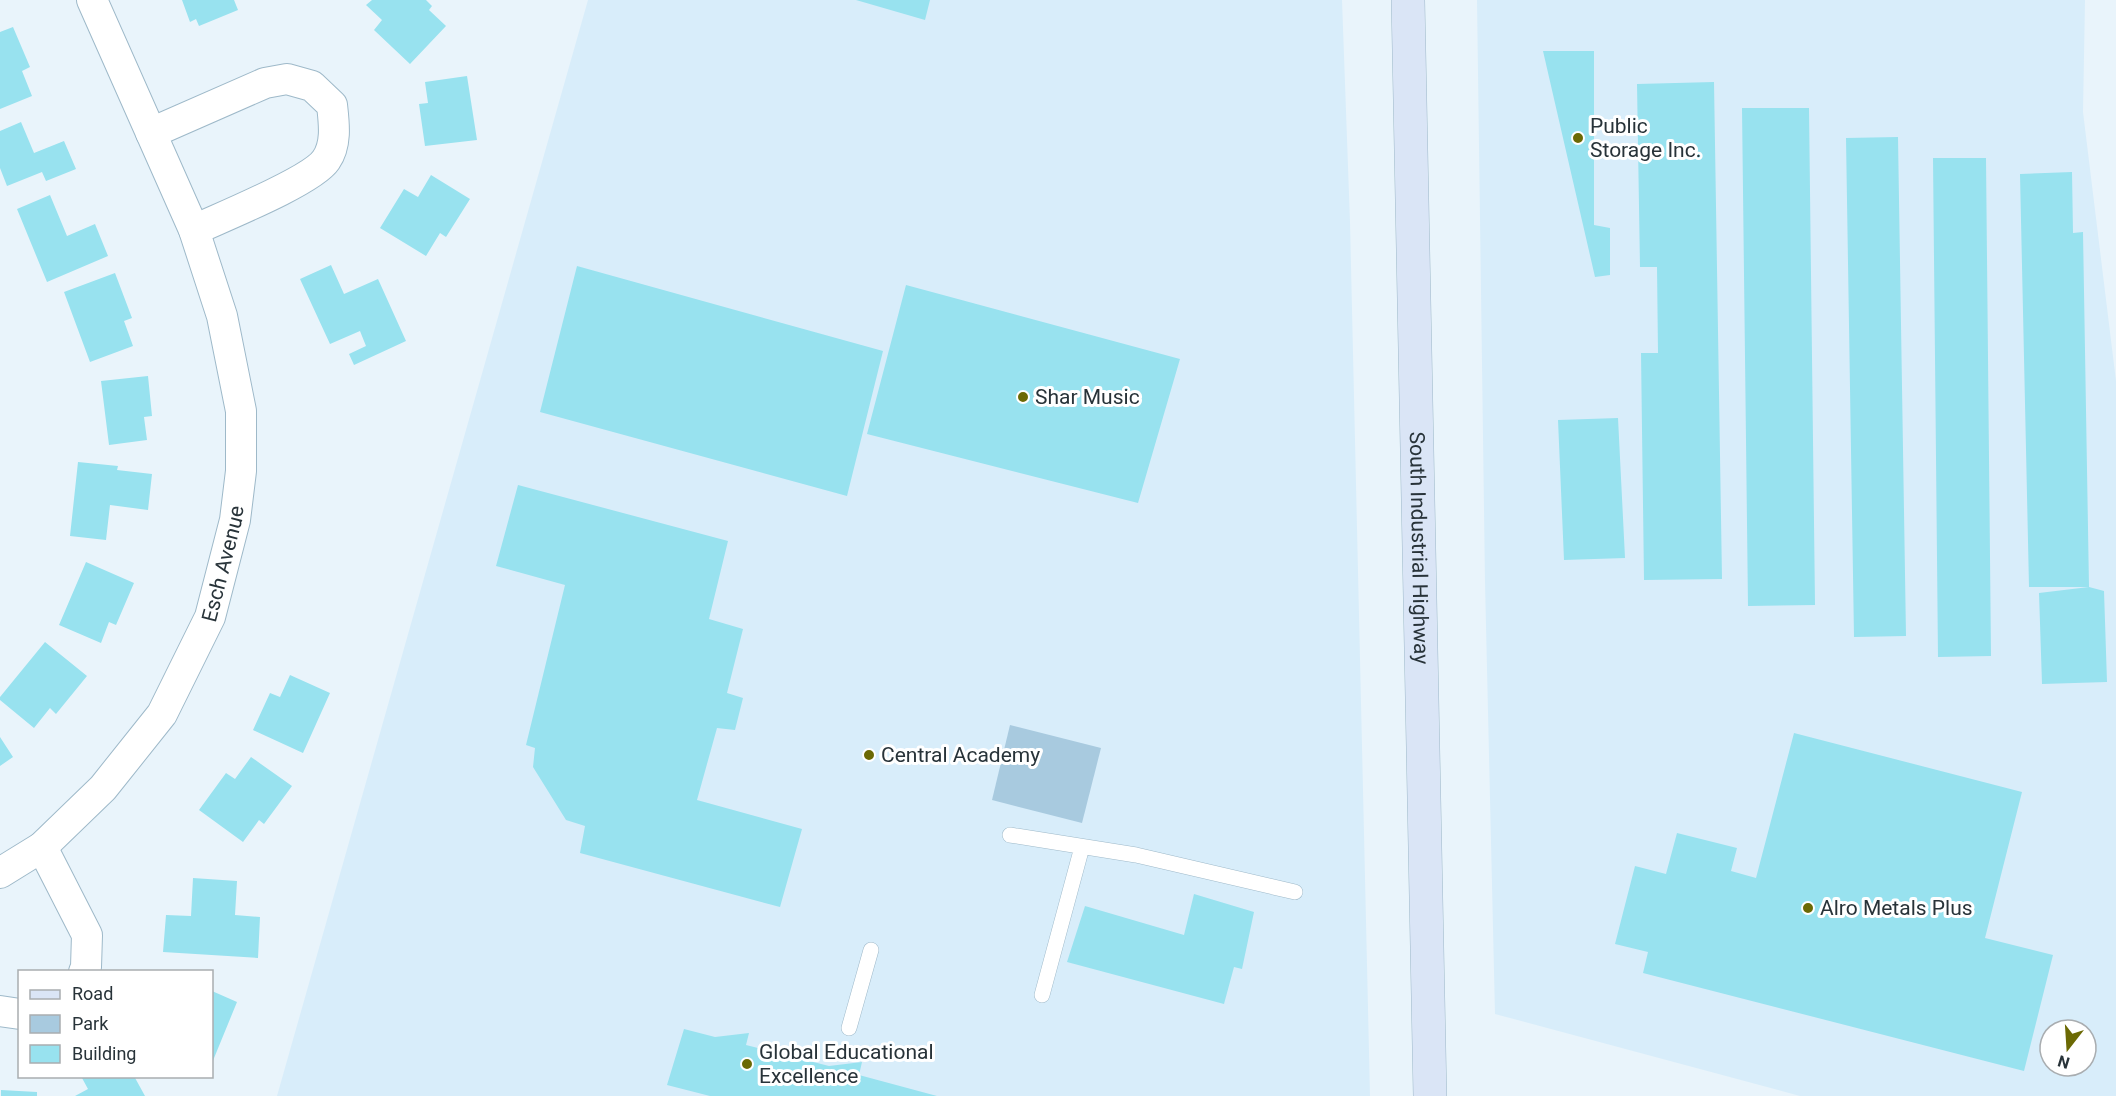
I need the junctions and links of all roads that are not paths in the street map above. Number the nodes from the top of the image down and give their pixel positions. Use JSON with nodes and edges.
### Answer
{"nodes":[{"id":1,"x":92,"y":0,"type":"edge"},
{"id":2,"x":1408,"y":0,"type":"edge"},
{"id":3,"x":152,"y":133,"type":"junction"},
{"id":4,"x":194,"y":230,"type":"junction"},
{"id":5,"x":1010,"y":835,"type":"dead end"},
{"id":6,"x":42,"y":847,"type":"junction"},
{"id":7,"x":1082,"y":847,"type":"junction"},
{"id":8,"x":0,"y":873,"type":"edge"},
{"id":9,"x":1295,"y":892,"type":"dead end"},
{"id":10,"x":871,"y":950,"type":"dead end"},
{"id":11,"x":85,"y":970,"type":"edge"},
{"id":12,"x":1042,"y":995,"type":"dead end"},
{"id":13,"x":0,"y":1011,"type":"edge"},
{"id":14,"x":18,"y":1014,"type":"edge"},
{"id":15,"x":849,"y":1028,"type":"dead end"},
{"id":16,"x":1430,"y":1096,"type":"edge"}],
"edges":[{"from":1,"to":3,"type":"street","name":"Esch Avenue"},
{"from":2,"to":16,"type":"street","name":"South Industrial Highway"},
{"from":3,"to":4,"type":"street","name":"Esch Avenue"},
{"from":3,"to":4,"type":"street"},
{"from":4,"to":6,"type":"street","name":"Esch Avenue"},
{"from":5,"to":7,"type":"lane"},
{"from":6,"to":8,"type":"street","name":"Esch Avenue"},
{"from":6,"to":11,"type":"street"},
{"from":7,"to":9,"type":"lane"},
{"from":7,"to":12,"type":"lane"},
{"from":10,"to":15,"type":"lane"},
{"from":13,"to":14,"type":"street"}]}
